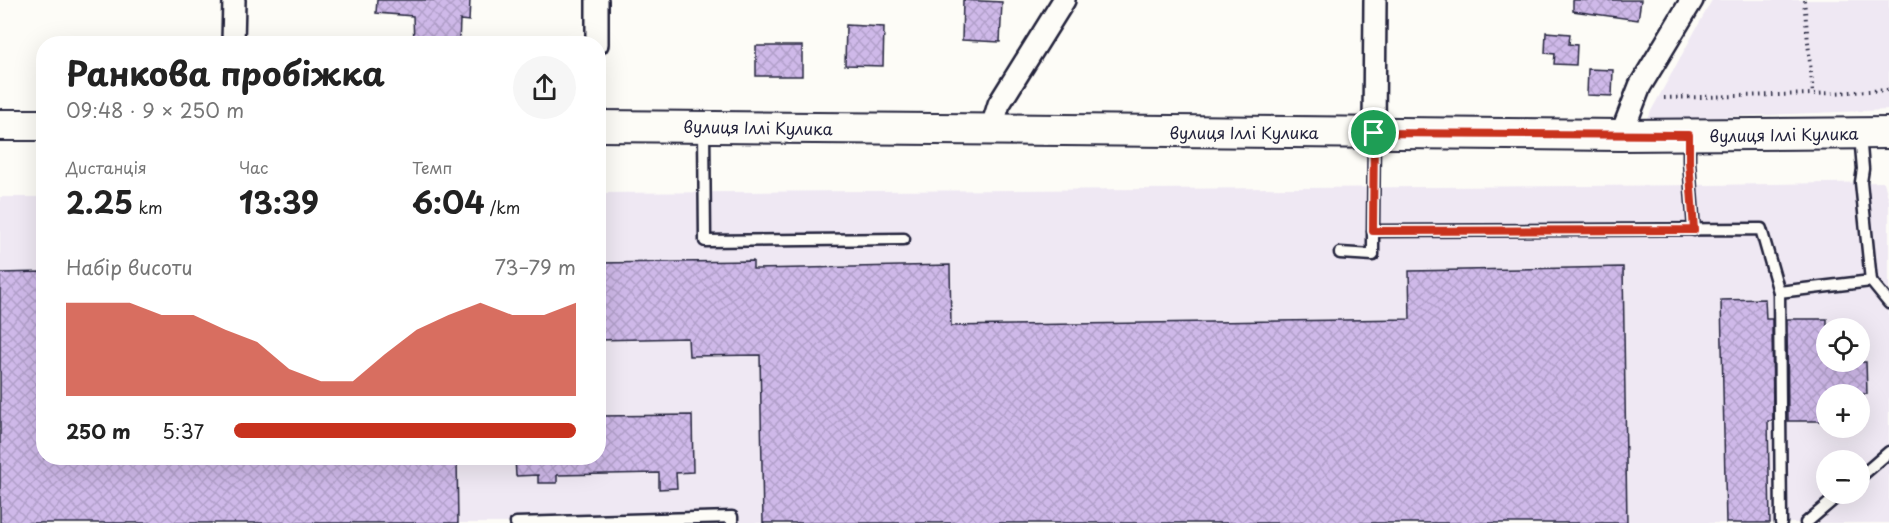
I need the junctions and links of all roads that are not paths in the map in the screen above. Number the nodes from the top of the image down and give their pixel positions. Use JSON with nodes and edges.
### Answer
{"nodes":[{"id":1,"x":234,"y":0,"type":"edge"},
{"id":2,"x":597,"y":0,"type":"edge"},
{"id":3,"x":1064,"y":0,"type":"edge"},
{"id":4,"x":1375,"y":0,"type":"edge"},
{"id":5,"x":1692,"y":0,"type":"edge"},
{"id":6,"x":233,"y":36,"type":"edge"},
{"id":7,"x":597,"y":36,"type":"edge"},
{"id":8,"x":0,"y":125,"type":"edge"},
{"id":9,"x":36,"y":125,"type":"edge"},
{"id":10,"x":606,"y":126,"type":"edge"},
{"id":11,"x":704,"y":126,"type":"junction"},
{"id":12,"x":991,"y":130,"type":"junction"},
{"id":13,"x":1374,"y":133,"type":"junction"},
{"id":14,"x":1874,"y":133,"type":"edge"},
{"id":15,"x":1621,"y":135,"type":"junction"},
{"id":16,"x":1689,"y":135,"type":"junction"},
{"id":17,"x":1694,"y":230,"type":"junction"},
{"id":18,"x":1373,"y":231,"type":"junction"},
{"id":19,"x":904,"y":239,"type":"dead end"},
{"id":20,"x":1340,"y":253,"type":"dead end"},
{"id":21,"x":1871,"y":281,"type":"junction"},
{"id":22,"x":1779,"y":292,"type":"junction"},
{"id":23,"x":1889,"y":303,"type":"edge"},
{"id":24,"x":1889,"y":452,"type":"edge"},
{"id":25,"x":1870,"y":468,"type":"edge"},
{"id":26,"x":1828,"y":504,"type":"edge"},
{"id":27,"x":516,"y":523,"type":"edge"},
{"id":28,"x":732,"y":523,"type":"edge"},
{"id":29,"x":1781,"y":523,"type":"edge"},
{"id":30,"x":1806,"y":523,"type":"edge"}],
"edges":[{"from":1,"to":6,"type":"street"},
{"from":2,"to":7,"type":"street"},
{"from":3,"to":12,"type":"street"},
{"from":4,"to":13,"type":"street"},
{"from":5,"to":15,"type":"street"},
{"from":8,"to":9,"type":"street"},
{"from":10,"to":11,"type":"street","name":"вулиця Іллі Кулика"},
{"from":11,"to":12,"type":"street","name":"вулиця Іллі Кулика"},
{"from":11,"to":19,"type":"lane"},
{"from":12,"to":13,"type":"street","name":"вулиця Іллі Кулика"},
{"from":13,"to":15,"type":"street","name":"вулиця Іллі Кулика"},
{"from":13,"to":18,"type":"lane"},
{"from":14,"to":16,"type":"street","name":"вулиця Іллі Кулика"},
{"from":14,"to":21,"type":"lane"},
{"from":15,"to":16,"type":"street","name":"вулиця Іллі Кулика"},
{"from":16,"to":17,"type":"lane"},
{"from":17,"to":18,"type":"lane"},
{"from":17,"to":22,"type":"lane"},
{"from":18,"to":20,"type":"lane"},
{"from":21,"to":22,"type":"lane"},
{"from":21,"to":23,"type":"lane"},
{"from":22,"to":29,"type":"lane"},
{"from":24,"to":25,"type":"lane"},
{"from":26,"to":30,"type":"lane"},
{"from":27,"to":28,"type":"lane"}]}
